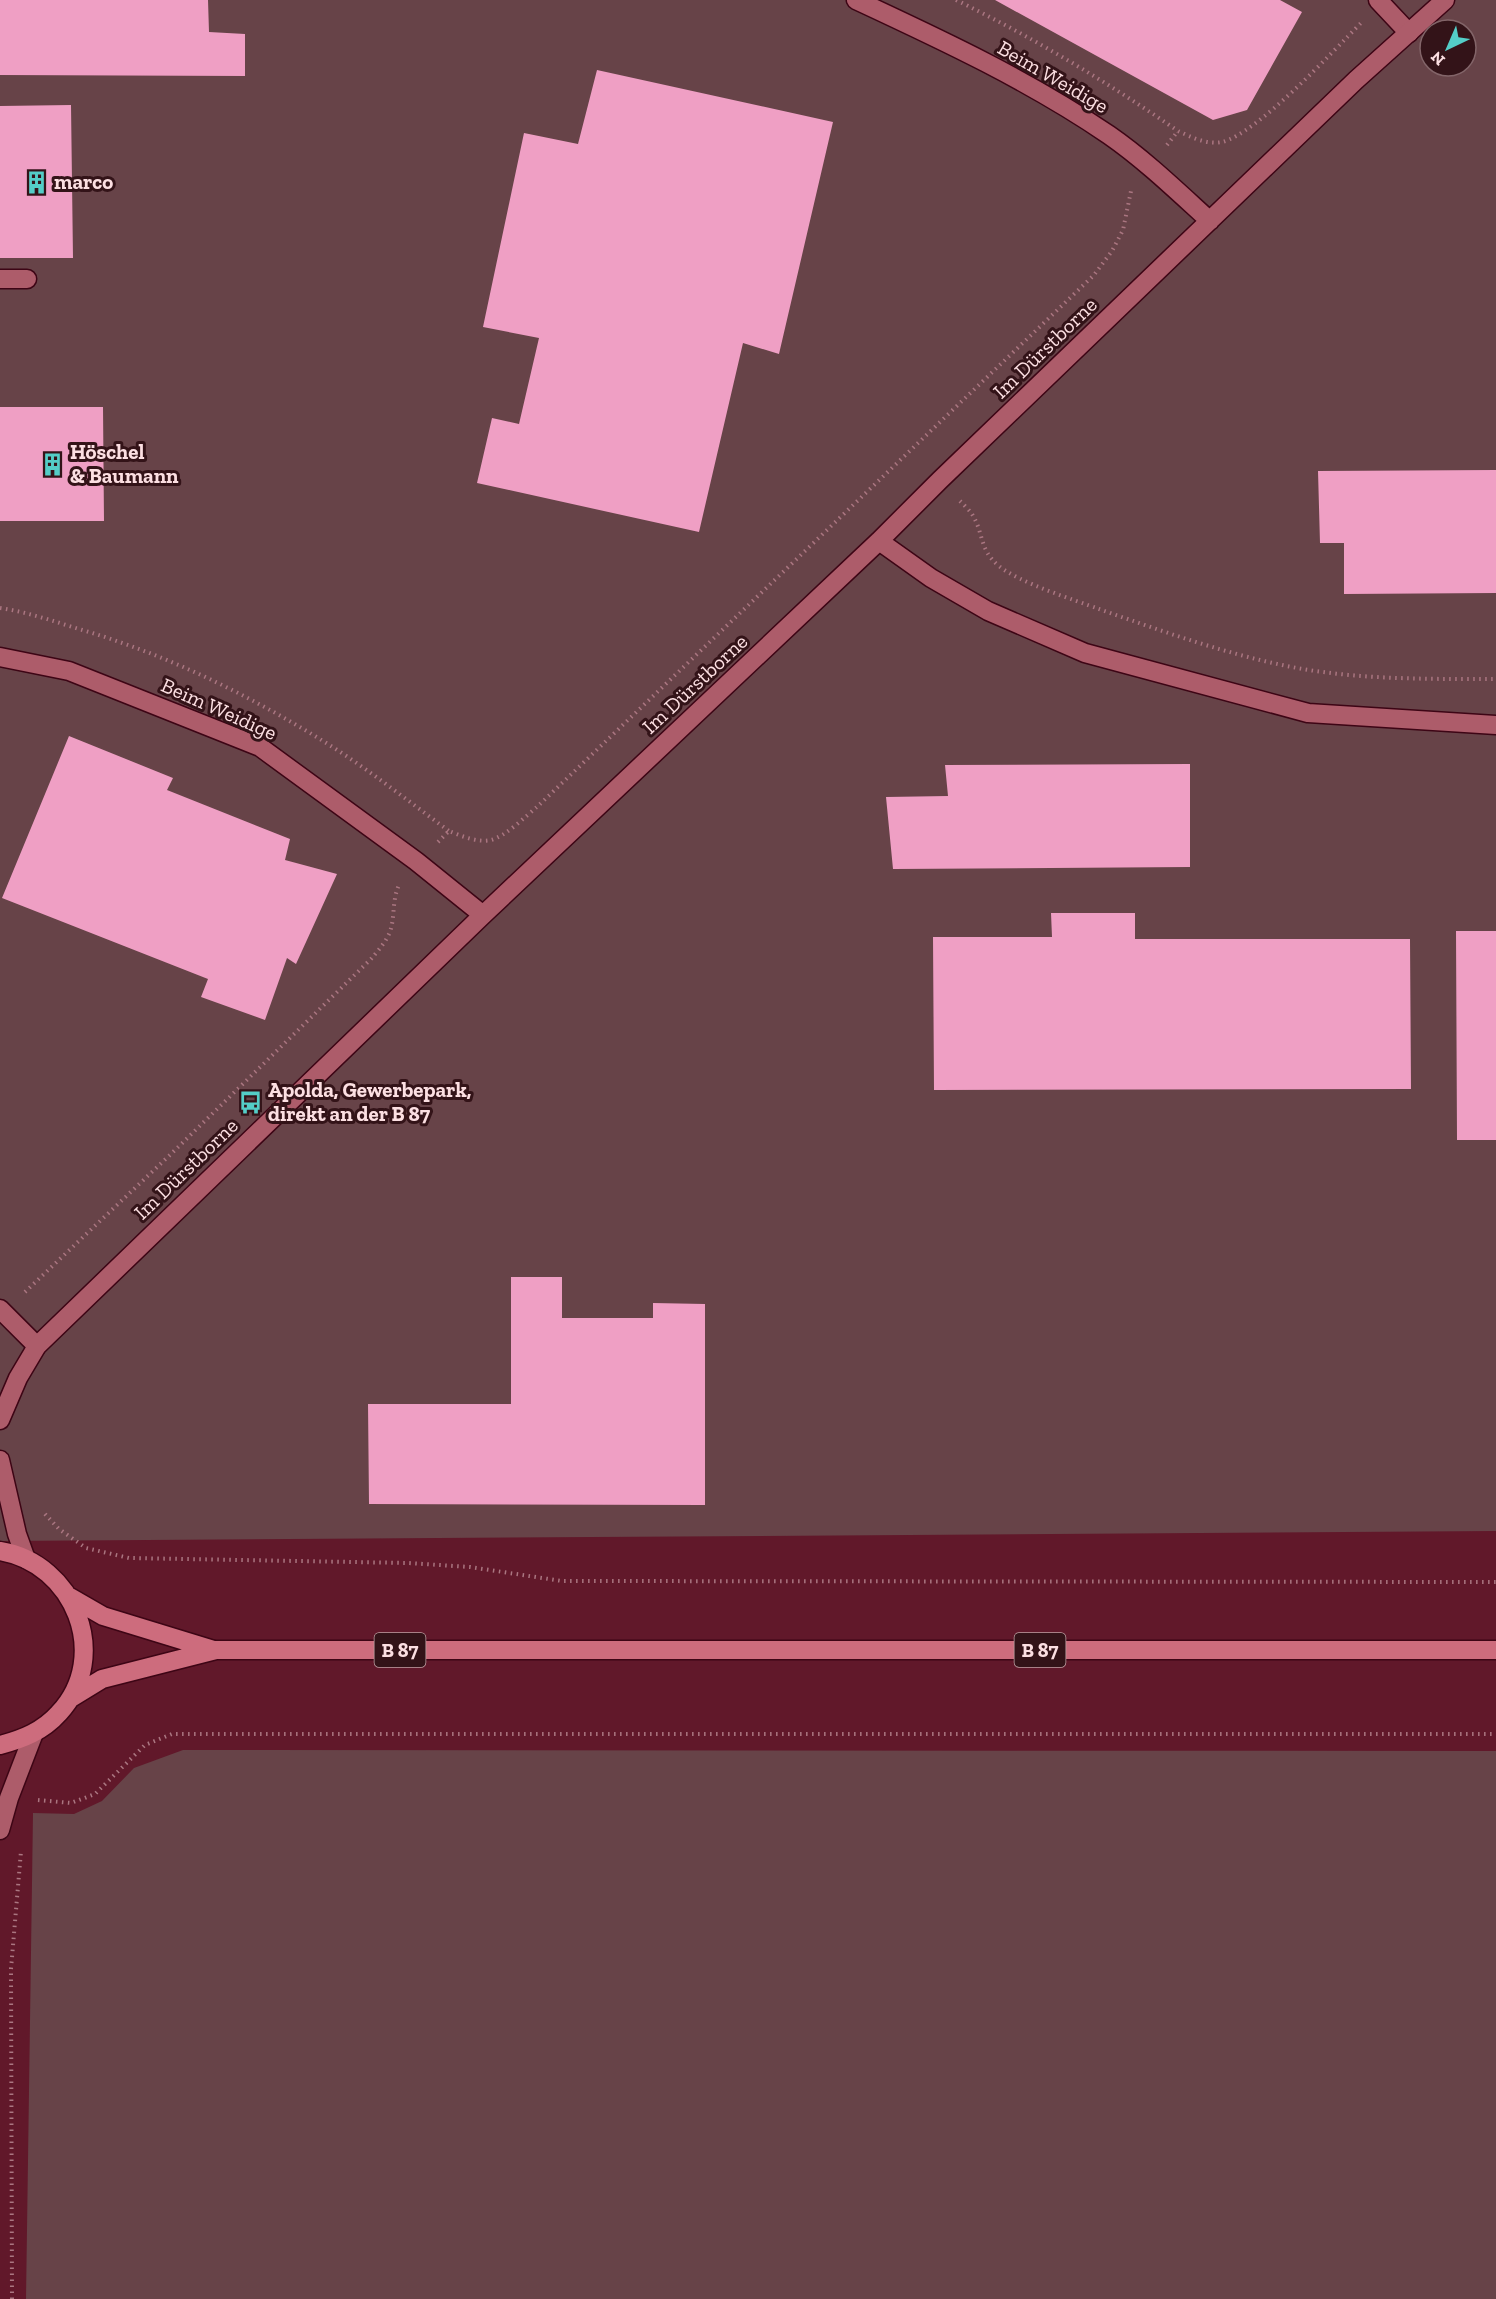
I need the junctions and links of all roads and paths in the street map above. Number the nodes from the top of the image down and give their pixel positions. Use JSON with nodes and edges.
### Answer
{"nodes":[{"id":1,"x":856,"y":0,"type":"edge"},
{"id":2,"x":956,"y":0,"type":"edge"},
{"id":3,"x":1445,"y":0,"type":"edge"},
{"id":4,"x":1379,"y":2,"type":"edge"},
{"id":5,"x":1409,"y":33,"type":"junction"},
{"id":6,"x":1178,"y":131,"type":"junction"},
{"id":7,"x":1150,"y":166,"type":"junction"},
{"id":8,"x":1210,"y":220,"type":"junction"},
{"id":9,"x":0,"y":279,"type":"edge"},
{"id":10,"x":27,"y":279,"type":"dead end"},
{"id":11,"x":908,"y":453,"type":"junction"},
{"id":12,"x":940,"y":480,"type":"junction"},
{"id":13,"x":879,"y":541,"type":"junction"},
{"id":14,"x":0,"y":657,"type":"edge"},
{"id":15,"x":1496,"y":679,"type":"edge"},
{"id":16,"x":1496,"y":725,"type":"edge"},
{"id":17,"x":416,"y":861,"type":"junction"},
{"id":18,"x":483,"y":915,"type":"junction"},
{"id":19,"x":2,"y":1311,"type":"edge"},
{"id":20,"x":37,"y":1346,"type":"junction"},
{"id":21,"x":0,"y":1420,"type":"edge"},
{"id":22,"x":0,"y":1460,"type":"edge"},
{"id":23,"x":38,"y":1508,"type":"dead end"},
{"id":24,"x":0,"y":1551,"type":"edge"},
{"id":25,"x":26,"y":1558,"type":"junction"},
{"id":26,"x":1496,"y":1582,"type":"edge"},
{"id":27,"x":70,"y":1597,"type":"junction"},
{"id":28,"x":216,"y":1650,"type":"junction"},
{"id":29,"x":1496,"y":1650,"type":"edge"},
{"id":30,"x":70,"y":1698,"type":"junction"},
{"id":31,"x":34,"y":1733,"type":"junction"},
{"id":32,"x":1496,"y":1734,"type":"edge"},
{"id":33,"x":0,"y":1745,"type":"edge"},
{"id":34,"x":30,"y":1800,"type":"dead end"},
{"id":35,"x":0,"y":1830,"type":"edge"},
{"id":36,"x":22,"y":1846,"type":"dead end"},
{"id":37,"x":12,"y":2299,"type":"edge"}],
"edges":[{"from":1,"to":7,"type":"street","name":"Beim Weidige"},
{"from":2,"to":6,"type":"path"},
{"from":3,"to":5,"type":"street","name":"Im Dürstborne"},
{"from":4,"to":5,"type":"street"},
{"from":4,"to":6,"type":"path"},
{"from":5,"to":8,"type":"street","name":"Im Dürstborne"},
{"from":6,"to":7,"type":"path"},
{"from":7,"to":8,"type":"street","name":"Beim Weidige"},
{"from":7,"to":11,"type":"path"},
{"from":8,"to":12,"type":"street","name":"Im Dürstborne"},
{"from":9,"to":10,"type":"street"},
{"from":11,"to":12,"type":"path"},
{"from":11,"to":17,"type":"path"},
{"from":12,"to":13,"type":"street","name":"Im Dürstborne"},
{"from":12,"to":15,"type":"path"},
{"from":13,"to":16,"type":"street"},
{"from":13,"to":18,"type":"street","name":"Im Dürstborne"},
{"from":14,"to":17,"type":"street","name":"Beim Weidige"},
{"from":17,"to":18,"type":"street","name":"Beim Weidige"},
{"from":17,"to":19,"type":"path"},
{"from":18,"to":20,"type":"street","name":"Im Dürstborne"},
{"from":19,"to":20,"type":"street"},
{"from":20,"to":21,"type":"street","name":"Im Dürstborne"},
{"from":22,"to":25,"type":"street"},
{"from":23,"to":26,"type":"path"},
{"from":24,"to":25,"type":"main road","number":"B 87"},
{"from":25,"to":27,"type":"main road","number":"B 87"},
{"from":27,"to":28,"type":"main road","number":"B 87"},
{"from":27,"to":30,"type":"main road","number":"B 87"},
{"from":28,"to":29,"type":"main road","number":"B 87"},
{"from":28,"to":30,"type":"main road","number":"B 87"},
{"from":30,"to":31,"type":"main road","number":"B 87"},
{"from":31,"to":33,"type":"main road","number":"B 87"},
{"from":31,"to":35,"type":"street"},
{"from":32,"to":34,"type":"path"},
{"from":36,"to":37,"type":"path"}]}
